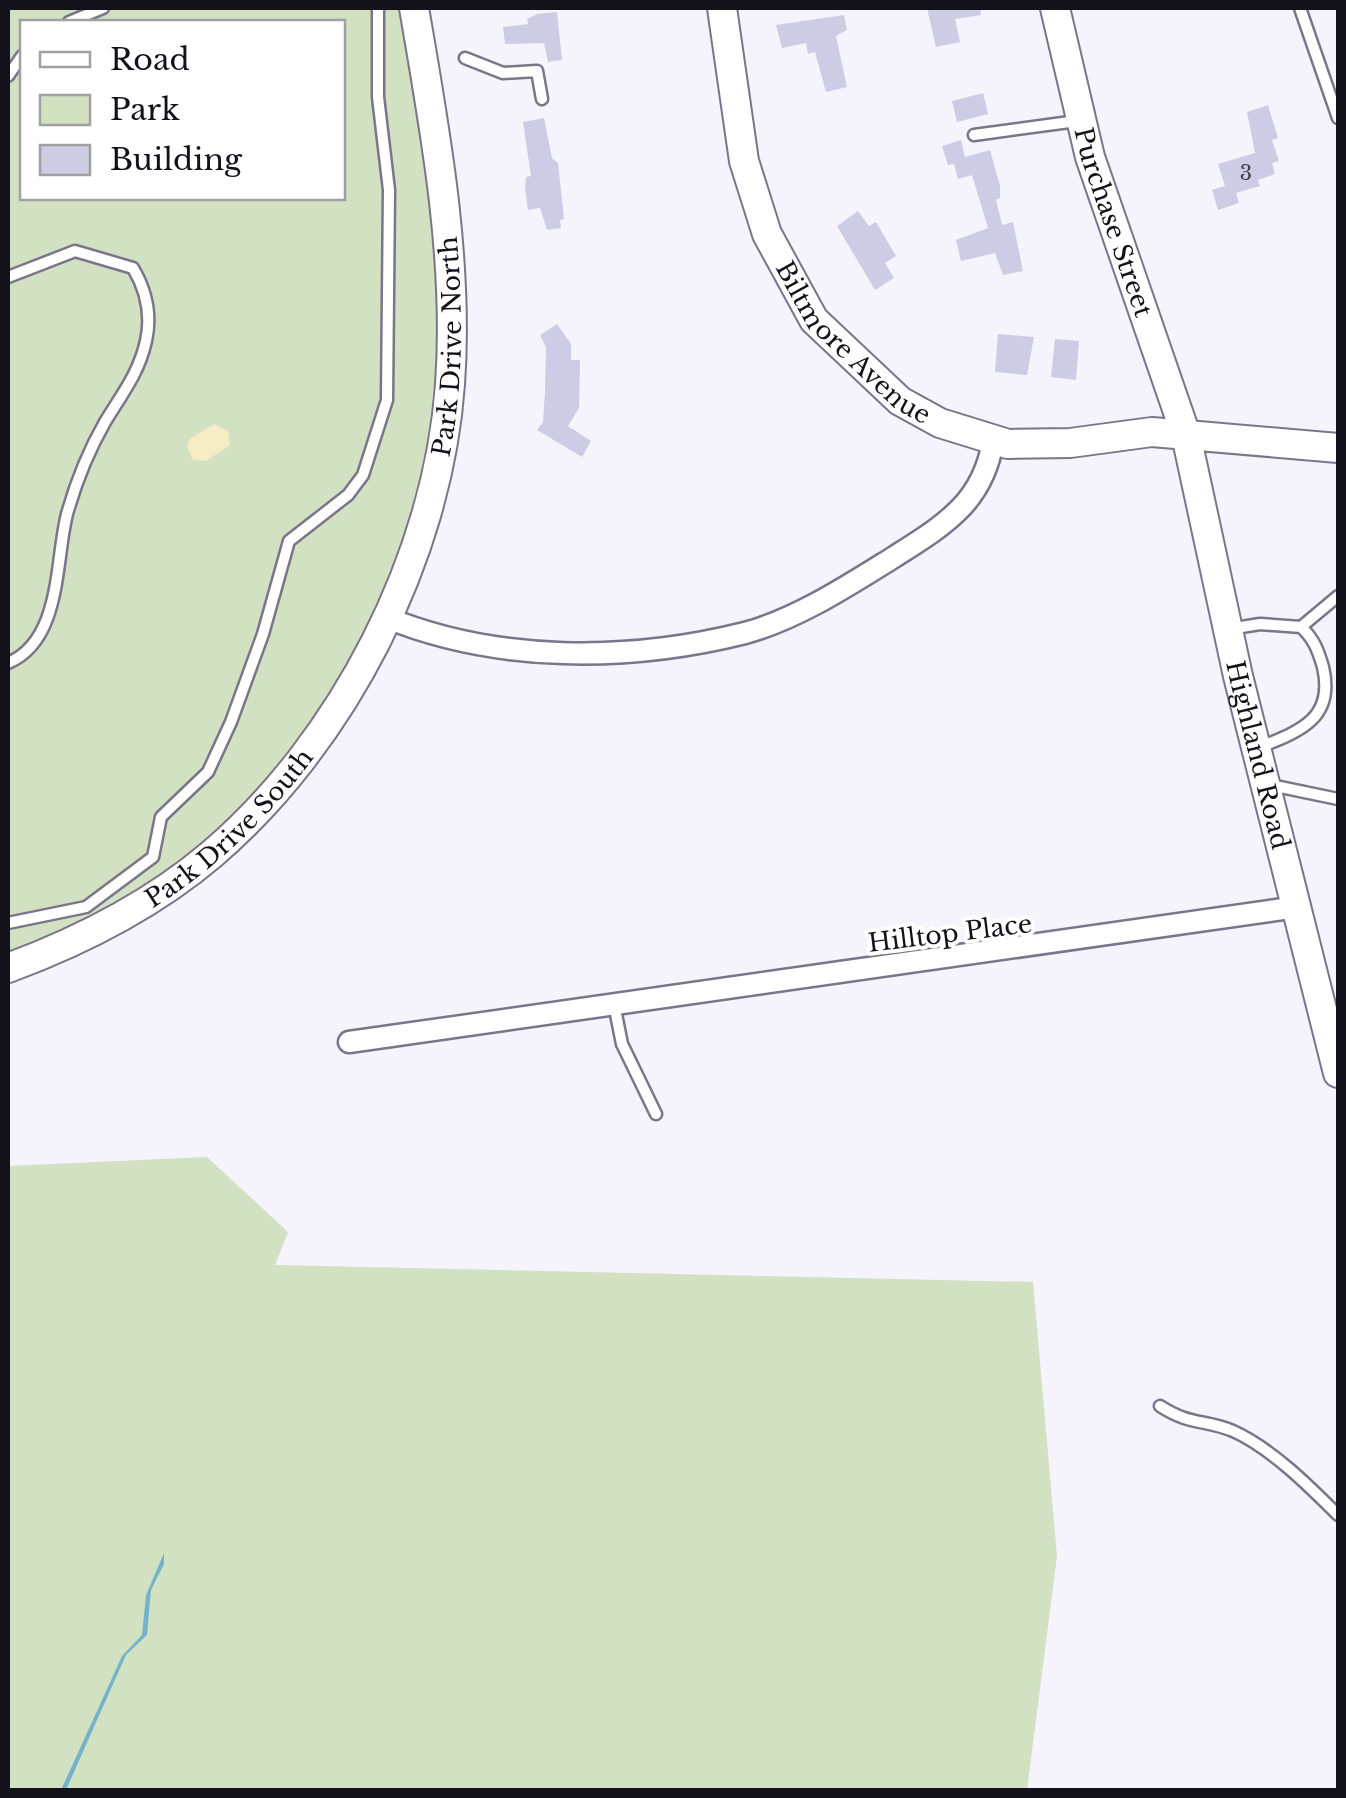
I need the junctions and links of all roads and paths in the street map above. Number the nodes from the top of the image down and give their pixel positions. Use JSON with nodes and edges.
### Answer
{"nodes":[{"id":1,"x":102,"y":8,"type":"edge"},
{"id":2,"x":378,"y":8,"type":"edge"},
{"id":3,"x":414,"y":8,"type":"edge"},
{"id":4,"x":722,"y":8,"type":"edge"},
{"id":5,"x":1055,"y":8,"type":"edge"},
{"id":6,"x":1300,"y":8,"type":"edge"},
{"id":7,"x":75,"y":20,"type":"edge"},
{"id":8,"x":466,"y":58,"type":"dead end"},
{"id":9,"x":542,"y":99,"type":"dead end"},
{"id":10,"x":1338,"y":118,"type":"edge"},
{"id":11,"x":1081,"y":120,"type":"junction"},
{"id":12,"x":974,"y":135,"type":"dead end"},
{"id":13,"x":8,"y":276,"type":"edge"},
{"id":14,"x":1186,"y":434,"type":"junction"},
{"id":15,"x":993,"y":441,"type":"junction"},
{"id":16,"x":1338,"y":448,"type":"edge"},
{"id":17,"x":1338,"y":596,"type":"edge"},
{"id":18,"x":385,"y":617,"type":"junction"},
{"id":19,"x":1301,"y":627,"type":"junction"},
{"id":20,"x":1228,"y":629,"type":"junction"},
{"id":21,"x":8,"y":662,"type":"edge"},
{"id":22,"x":1256,"y":748,"type":"junction"},
{"id":23,"x":1266,"y":784,"type":"junction"},
{"id":24,"x":1338,"y":799,"type":"edge"},
{"id":25,"x":1297,"y":908,"type":"junction"},
{"id":26,"x":8,"y":923,"type":"edge"},
{"id":27,"x":8,"y":968,"type":"edge"},
{"id":28,"x":612,"y":1005,"type":"junction"},
{"id":29,"x":1334,"y":1039,"type":"edge"},
{"id":30,"x":349,"y":1042,"type":"dead end"},
{"id":31,"x":1338,"y":1073,"type":"edge"},
{"id":32,"x":656,"y":1114,"type":"dead end"},
{"id":33,"x":1160,"y":1406,"type":"dead end"},
{"id":34,"x":1338,"y":1514,"type":"edge"}],
"edges":[{"from":1,"to":7,"type":"lane"},
{"from":2,"to":26,"type":"lane"},
{"from":3,"to":18,"type":"street","name":"Park Drive North"},
{"from":4,"to":15,"type":"street","name":"Biltmore Avenue"},
{"from":5,"to":11,"type":"street","name":"Purchase Street"},
{"from":6,"to":10,"type":"lane"},
{"from":8,"to":9,"type":"lane"},
{"from":11,"to":12,"type":"lane"},
{"from":11,"to":14,"type":"street","name":"Purchase Street"},
{"from":13,"to":21,"type":"lane"},
{"from":14,"to":15,"type":"street","name":"Biltmore Avenue"},
{"from":14,"to":16,"type":"street","name":"Biltmore Avenue"},
{"from":14,"to":20,"type":"street","name":"Highland Road"},
{"from":15,"to":18,"type":"street"},
{"from":17,"to":19,"type":"lane"},
{"from":18,"to":27,"type":"street","name":"Park Drive South"},
{"from":19,"to":20,"type":"lane"},
{"from":19,"to":22,"type":"lane"},
{"from":20,"to":22,"type":"street","name":"Highland Road"},
{"from":22,"to":23,"type":"street","name":"Highland Road"},
{"from":23,"to":24,"type":"lane"},
{"from":23,"to":25,"type":"street","name":"Highland Road"},
{"from":25,"to":28,"type":"street","name":"Hilltop Place"},
{"from":25,"to":29,"type":"street","name":"Highland Road"},
{"from":28,"to":30,"type":"street","name":"Hilltop Place"},
{"from":28,"to":32,"type":"lane"},
{"from":29,"to":31,"type":"street","name":"Highland Road"},
{"from":33,"to":34,"type":"lane"}]}
